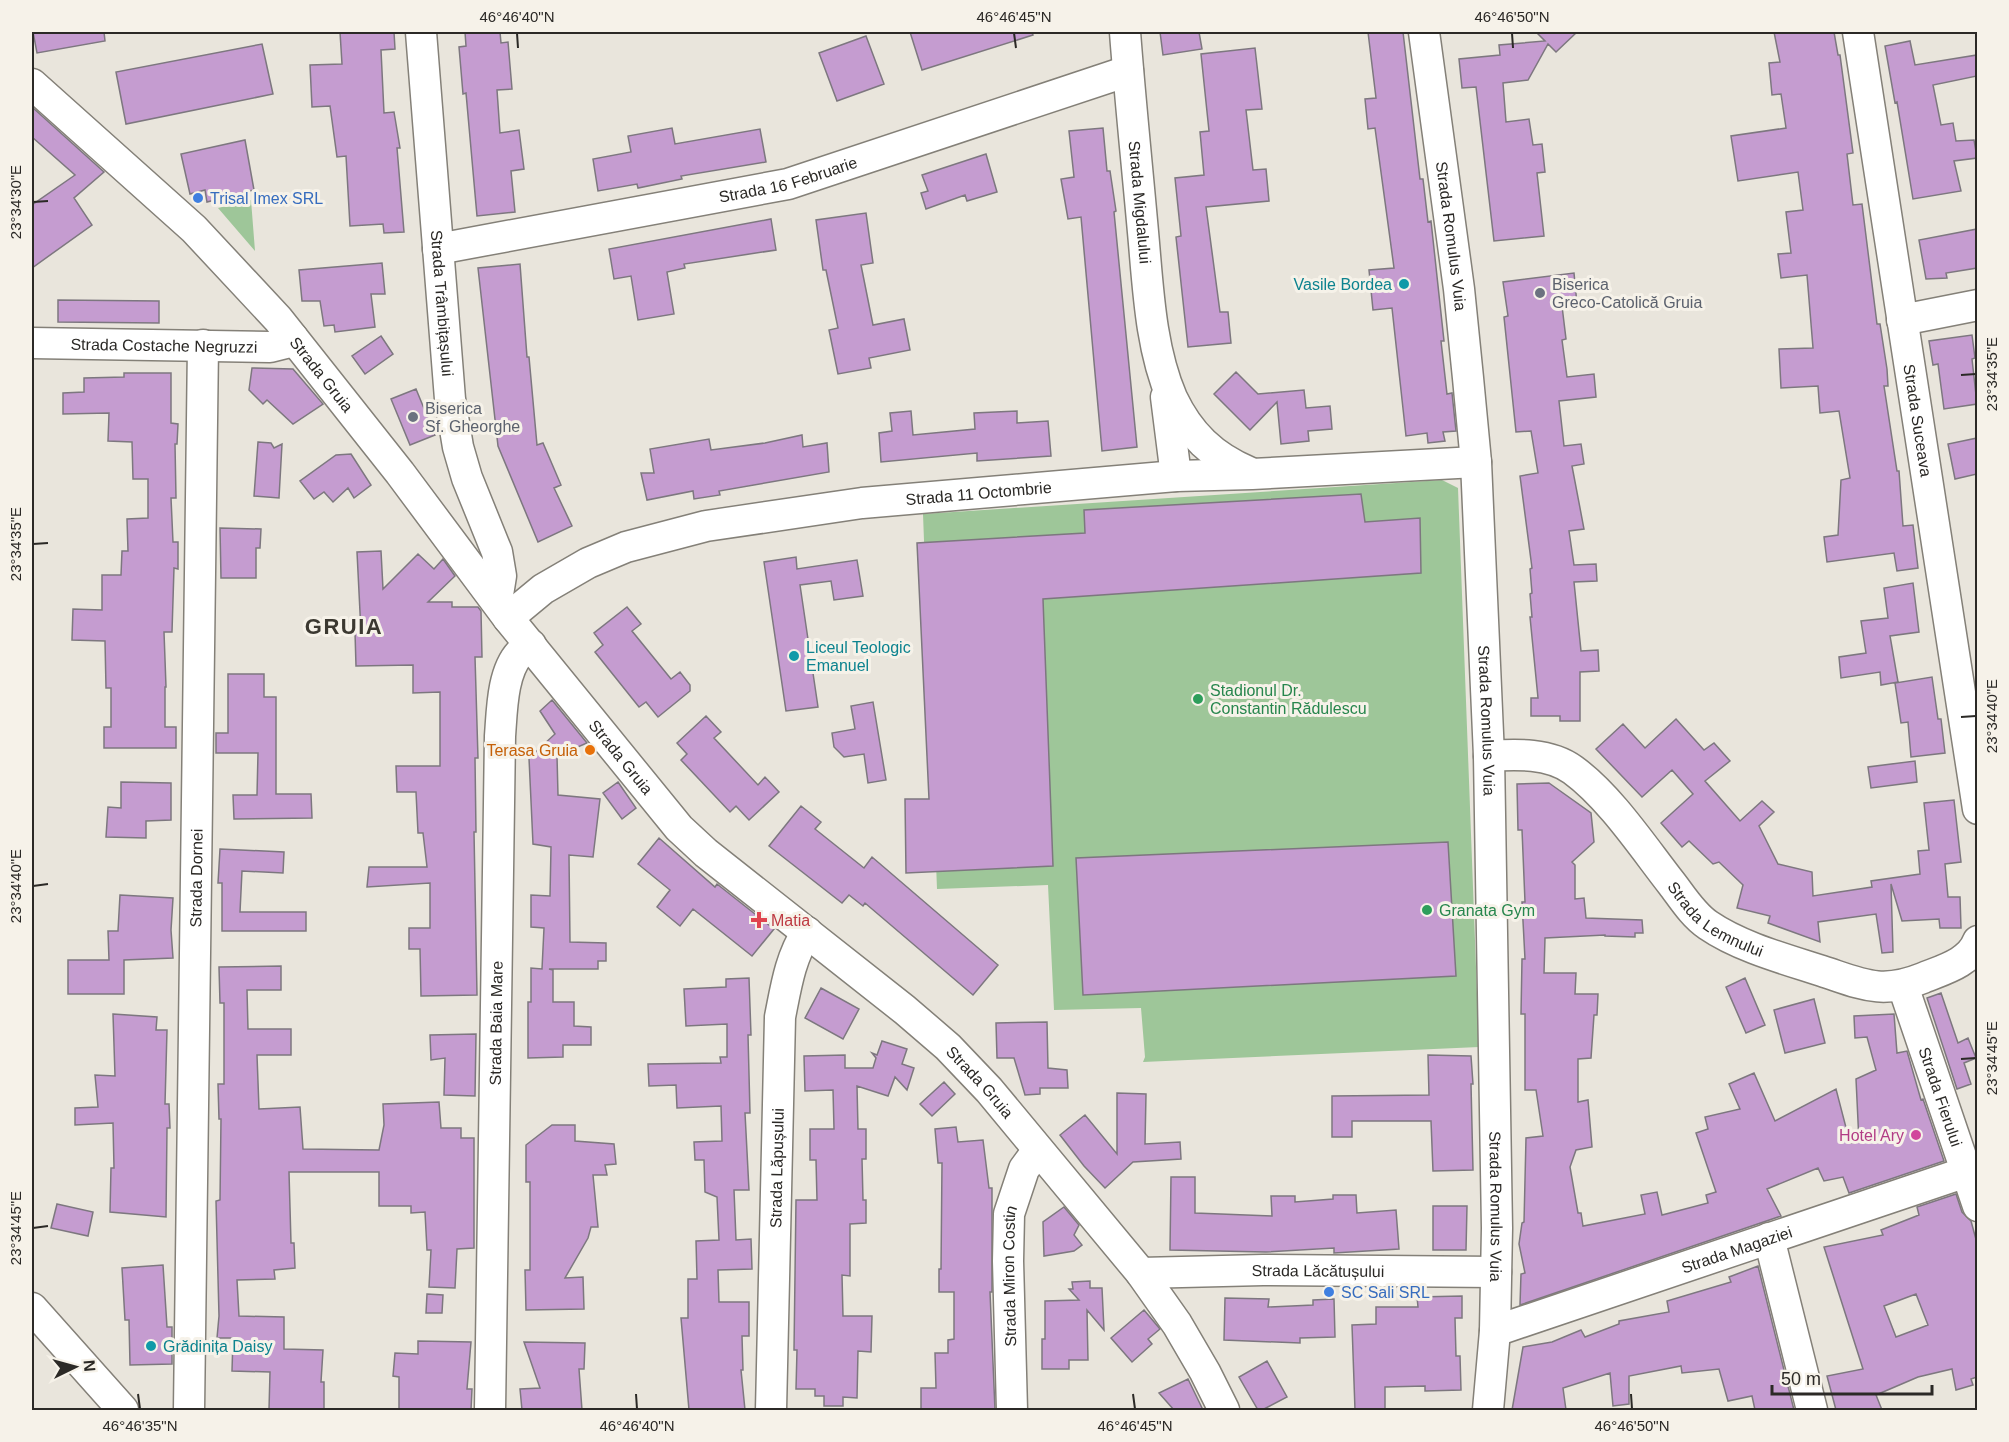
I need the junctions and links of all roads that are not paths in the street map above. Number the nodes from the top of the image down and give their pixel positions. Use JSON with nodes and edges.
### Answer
{"nodes":[{"id":1,"x":421,"y":32,"type":"edge"},
{"id":2,"x":1125,"y":32,"type":"edge"},
{"id":3,"x":1425,"y":32,"type":"edge"},
{"id":4,"x":1858,"y":32,"type":"edge"},
{"id":5,"x":1128,"y":71,"type":"junction"},
{"id":6,"x":32,"y":84,"type":"edge"},
{"id":7,"x":438,"y":249,"type":"junction"},
{"id":8,"x":1977,"y":305,"type":"edge"},
{"id":9,"x":1902,"y":320,"type":"junction"},
{"id":10,"x":293,"y":338,"type":"junction"},
{"id":11,"x":32,"y":343,"type":"edge"},
{"id":12,"x":203,"y":345,"type":"junction"},
{"id":13,"x":1163,"y":373,"type":"junction"},
{"id":14,"x":1476,"y":462,"type":"junction"},
{"id":15,"x":1252,"y":474,"type":"junction"},
{"id":16,"x":1176,"y":476,"type":"junction"},
{"id":17,"x":502,"y":610,"type":"junction"},
{"id":18,"x":531,"y":645,"type":"junction"},
{"id":19,"x":1489,"y":756,"type":"junction"},
{"id":20,"x":1977,"y":809,"type":"edge"},
{"id":21,"x":807,"y":932,"type":"junction"},
{"id":22,"x":1977,"y":941,"type":"edge"},
{"id":23,"x":1904,"y":986,"type":"junction"},
{"id":24,"x":1038,"y":1150,"type":"junction"},
{"id":25,"x":1972,"y":1170,"type":"edge"},
{"id":26,"x":1977,"y":1206,"type":"edge"},
{"id":27,"x":1769,"y":1238,"type":"junction"},
{"id":28,"x":1496,"y":1272,"type":"junction"},
{"id":29,"x":1141,"y":1274,"type":"junction"},
{"id":30,"x":32,"y":1308,"type":"edge"},
{"id":31,"x":1495,"y":1331,"type":"junction"},
{"id":32,"x":123,"y":1410,"type":"edge"},
{"id":33,"x":189,"y":1410,"type":"edge"},
{"id":34,"x":490,"y":1410,"type":"edge"},
{"id":35,"x":771,"y":1410,"type":"edge"},
{"id":36,"x":1011,"y":1410,"type":"edge"},
{"id":37,"x":1224,"y":1410,"type":"edge"},
{"id":38,"x":1488,"y":1410,"type":"edge"},
{"id":39,"x":1812,"y":1410,"type":"edge"}],
"edges":[{"from":1,"to":7,"type":"street","name":"Strada Trâmbițașului"},
{"from":2,"to":5,"type":"street","name":"Strada Migdalului"},
{"from":3,"to":14,"type":"street","name":"Strada Romulus Vuia"},
{"from":4,"to":9,"type":"street","name":"Strada Suceava"},
{"from":5,"to":7,"type":"street","name":"Strada 16 Februarie"},
{"from":5,"to":13,"type":"street","name":"Strada Migdalului"},
{"from":6,"to":10,"type":"street","name":"Strada Gruia"},
{"from":7,"to":17,"type":"street","name":"Strada Trâmbițașului"},
{"from":8,"to":9,"type":"street"},
{"from":9,"to":20,"type":"street","name":"Strada Suceava"},
{"from":10,"to":12,"type":"street","name":"Strada Costache Negruzzi"},
{"from":10,"to":17,"type":"street","name":"Strada Gruia"},
{"from":11,"to":12,"type":"street","name":"Strada Costache Negruzzi"},
{"from":12,"to":33,"type":"street","name":"Strada Dornei"},
{"from":13,"to":15,"type":"street","name":"Strada Migdalului"},
{"from":13,"to":16,"type":"street","name":"Strada Migdalului"},
{"from":14,"to":15,"type":"street","name":"Strada 11 Octombrie"},
{"from":14,"to":19,"type":"street","name":"Strada Romulus Vuia"},
{"from":15,"to":16,"type":"street","name":"Strada 11 Octombrie"},
{"from":16,"to":17,"type":"street","name":"Strada 11 Octombrie"},
{"from":17,"to":18,"type":"street","name":"Strada Gruia"},
{"from":18,"to":21,"type":"street","name":"Strada Gruia"},
{"from":18,"to":34,"type":"street","name":"Strada Baia Mare"},
{"from":19,"to":23,"type":"street","name":"Strada Lemnului"},
{"from":19,"to":28,"type":"street","name":"Strada Romulus Vuia"},
{"from":21,"to":24,"type":"street","name":"Strada Gruia"},
{"from":21,"to":35,"type":"street","name":"Strada Lăpușului"},
{"from":22,"to":23,"type":"street","name":"Strada Lemnului"},
{"from":23,"to":25,"type":"street","name":"Strada Fierului"},
{"from":24,"to":29,"type":"street","name":"Strada Gruia"},
{"from":24,"to":36,"type":"street","name":"Strada Miron Costin"},
{"from":25,"to":26,"type":"street","name":"Strada Fierului"},
{"from":25,"to":27,"type":"street","name":"Strada Magaziei"},
{"from":27,"to":31,"type":"street","name":"Strada Magaziei"},
{"from":27,"to":39,"type":"street"},
{"from":28,"to":29,"type":"street","name":"Strada Lăcătușului"},
{"from":28,"to":31,"type":"street","name":"Strada Romulus Vuia"},
{"from":29,"to":37,"type":"street","name":"Strada Gruia"},
{"from":30,"to":32,"type":"street"},
{"from":31,"to":38,"type":"street","name":"Strada Romulus Vuia"}]}
